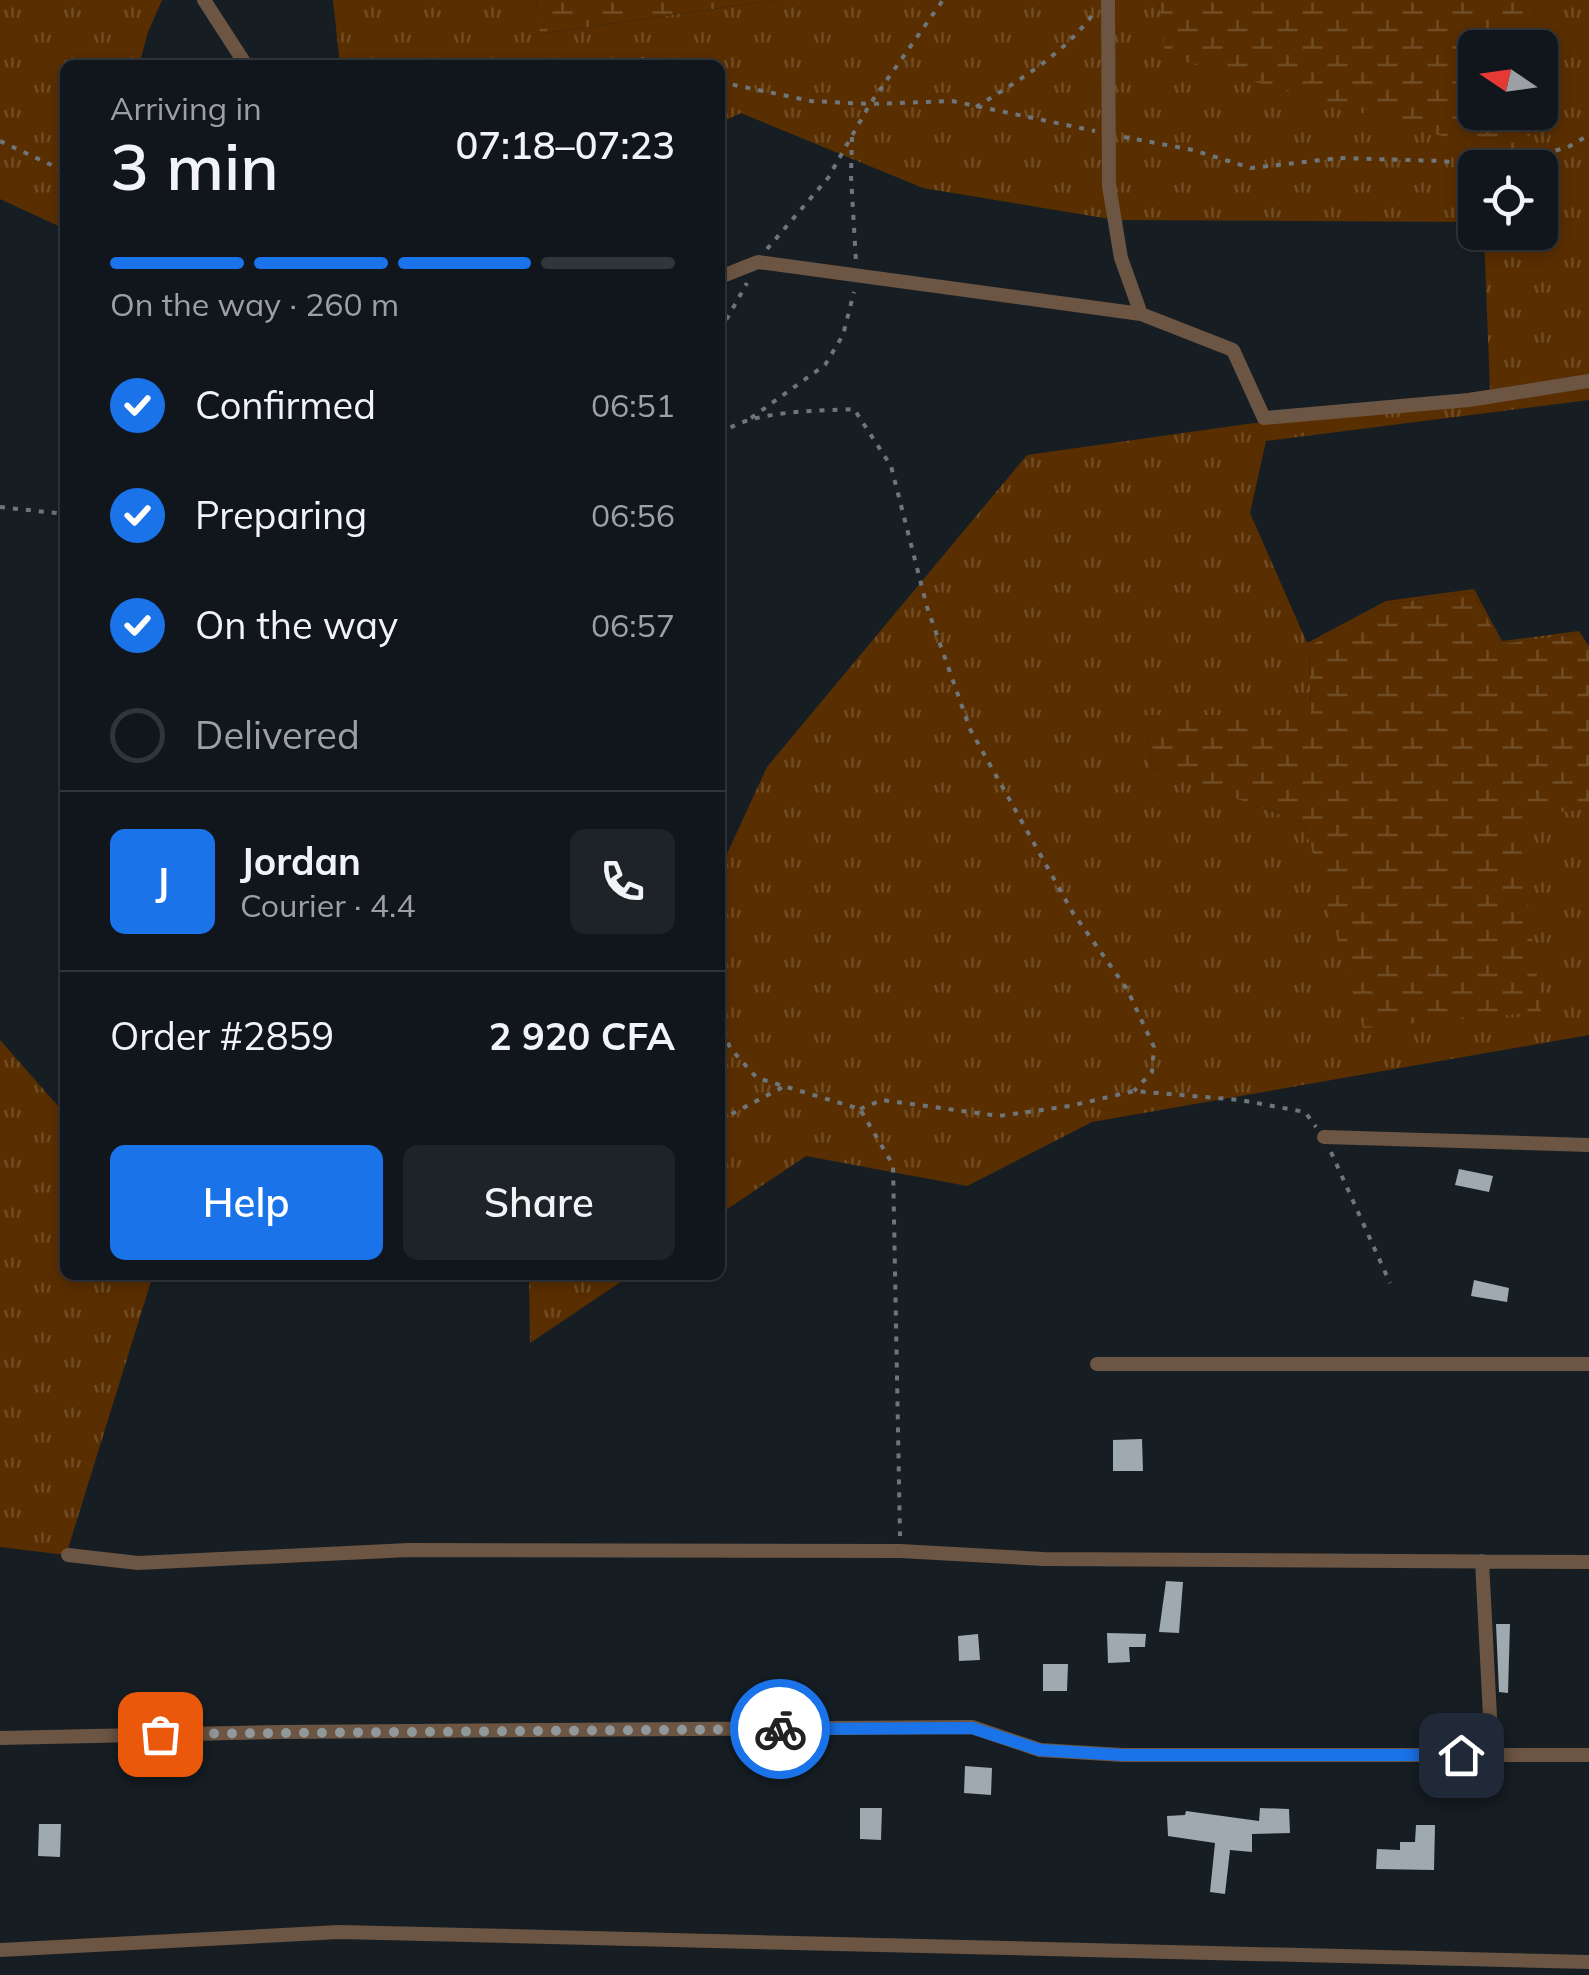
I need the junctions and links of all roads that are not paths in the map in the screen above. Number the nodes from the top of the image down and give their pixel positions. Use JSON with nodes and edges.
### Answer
{"nodes":[{"id":1,"x":204,"y":0,"type":"edge"},
{"id":2,"x":1108,"y":0,"type":"edge"},
{"id":3,"x":243,"y":60,"type":"edge"},
{"id":4,"x":725,"y":275,"type":"edge"},
{"id":5,"x":1141,"y":314,"type":"junction"},
{"id":6,"x":1589,"y":381,"type":"edge"},
{"id":7,"x":1324,"y":1138,"type":"road end"},
{"id":8,"x":1589,"y":1145,"type":"edge"},
{"id":9,"x":1097,"y":1364,"type":"dead end"},
{"id":10,"x":1589,"y":1364,"type":"edge"},
{"id":11,"x":68,"y":1555,"type":"dead end"},
{"id":12,"x":1482,"y":1562,"type":"junction"},
{"id":13,"x":1589,"y":1562,"type":"edge"},
{"id":14,"x":0,"y":1738,"type":"edge"},
{"id":15,"x":1499,"y":1755,"type":"junction"},
{"id":16,"x":1589,"y":1755,"type":"edge"},
{"id":17,"x":0,"y":1950,"type":"edge"},
{"id":18,"x":1589,"y":1962,"type":"edge"}],
"edges":[{"from":1,"to":3,"type":"street"},
{"from":2,"to":5,"type":"street"},
{"from":4,"to":5,"type":"street"},
{"from":5,"to":6,"type":"street"},
{"from":7,"to":8,"type":"street"},
{"from":9,"to":10,"type":"street"},
{"from":11,"to":12,"type":"street"},
{"from":12,"to":13,"type":"street"},
{"from":12,"to":15,"type":"street"},
{"from":14,"to":15,"type":"street"},
{"from":15,"to":16,"type":"street"},
{"from":17,"to":18,"type":"street"}]}
